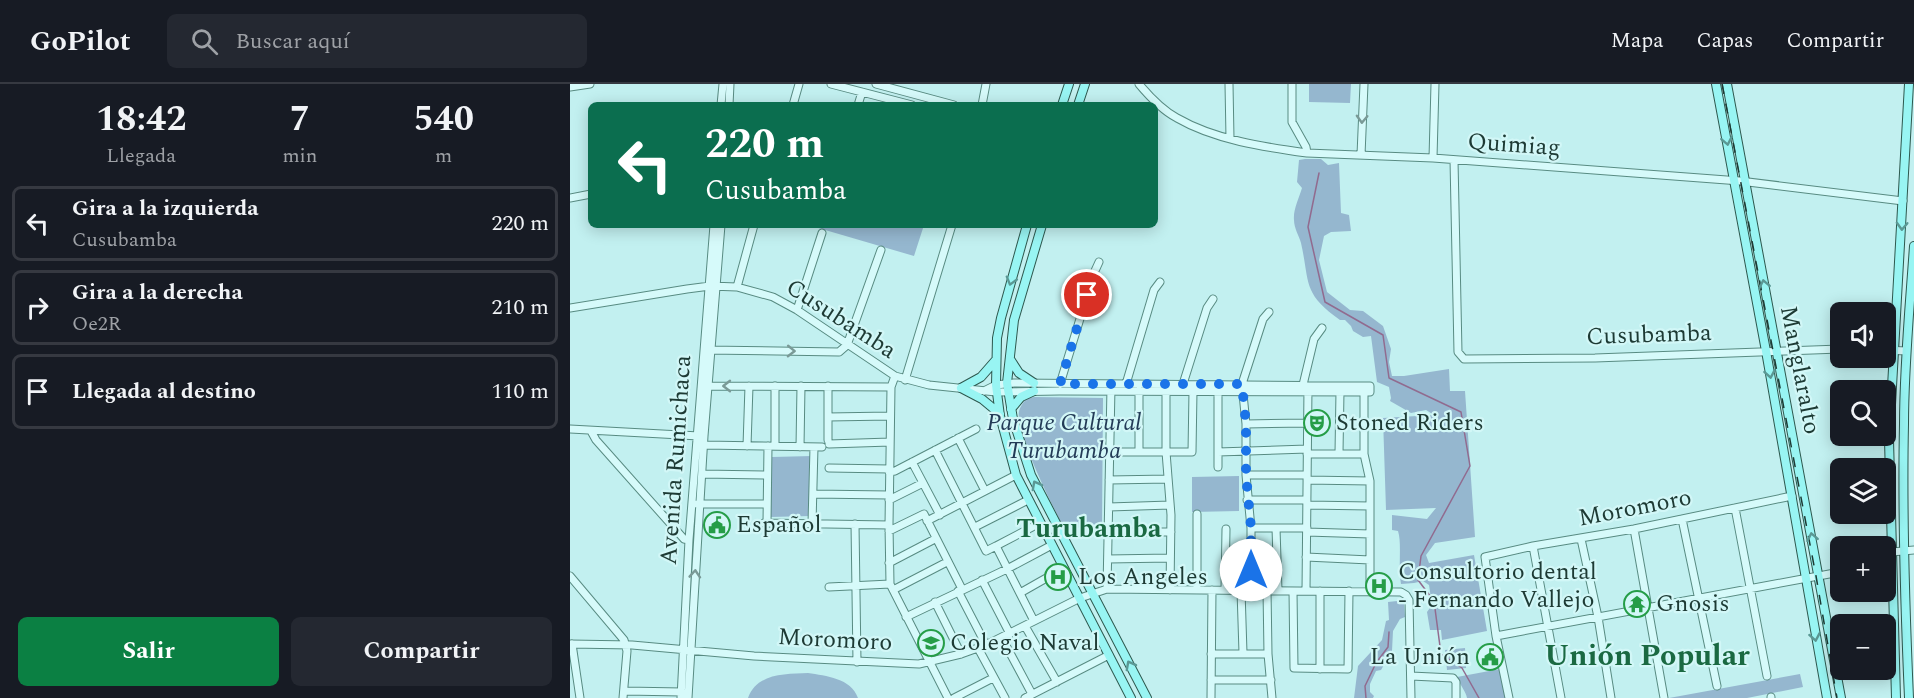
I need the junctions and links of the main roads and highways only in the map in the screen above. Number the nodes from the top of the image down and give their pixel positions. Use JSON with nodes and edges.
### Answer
{"nodes":[{"id":1,"x":1069,"y":84,"type":"edge"},
{"id":2,"x":1085,"y":84,"type":"edge"},
{"id":3,"x":1716,"y":84,"type":"edge"},
{"id":4,"x":1726,"y":84,"type":"edge"},
{"id":5,"x":1909,"y":84,"type":"edge"},
{"id":6,"x":1063,"y":102,"type":"edge"},
{"id":7,"x":1079,"y":102,"type":"edge"},
{"id":8,"x":1026,"y":228,"type":"edge"},
{"id":9,"x":1041,"y":228,"type":"edge"},
{"id":10,"x":1914,"y":246,"type":"edge"},
{"id":11,"x":1894,"y":302,"type":"edge"},
{"id":12,"x":1009,"y":357,"type":"junction"},
{"id":13,"x":995,"y":360,"type":"junction"},
{"id":14,"x":1889,"y":368,"type":"edge"},
{"id":15,"x":1011,"y":409,"type":"junction"},
{"id":16,"x":1000,"y":414,"type":"junction"},
{"id":17,"x":1892,"y":536,"type":"edge"},
{"id":18,"x":1909,"y":550,"type":"edge"},
{"id":19,"x":1891,"y":602,"type":"edge"},
{"id":20,"x":1131,"y":698,"type":"edge"},
{"id":21,"x":1147,"y":698,"type":"edge"},
{"id":22,"x":1827,"y":698,"type":"edge"},
{"id":23,"x":1841,"y":698,"type":"edge"},
{"id":24,"x":1896,"y":698,"type":"edge"},
{"id":25,"x":1909,"y":698,"type":"edge"}],
"edges":[{"from":1,"to":6,"type":"main road"},
{"from":2,"to":7,"type":"main road"},
{"from":3,"to":22,"type":"main road","name":"Manglaralto","one_way":true},
{"from":23,"to":4,"type":"main road","name":"Manglaralto","one_way":true},
{"from":5,"to":11,"type":"main road","one_way":true},
{"from":8,"to":13,"type":"main road","one_way":true},
{"from":9,"to":12,"type":"main road"},
{"from":10,"to":18,"type":"main road"},
{"from":12,"to":15,"type":"main road"},
{"from":12,"to":15,"type":"main road"},
{"from":13,"to":16,"type":"main road"},
{"from":13,"to":16,"type":"main road"},
{"from":14,"to":17,"type":"main road"},
{"from":21,"to":15,"type":"main road","one_way":true},
{"from":16,"to":20,"type":"main road"},
{"from":18,"to":25,"type":"main road"},
{"from":19,"to":24,"type":"main road"}]}
